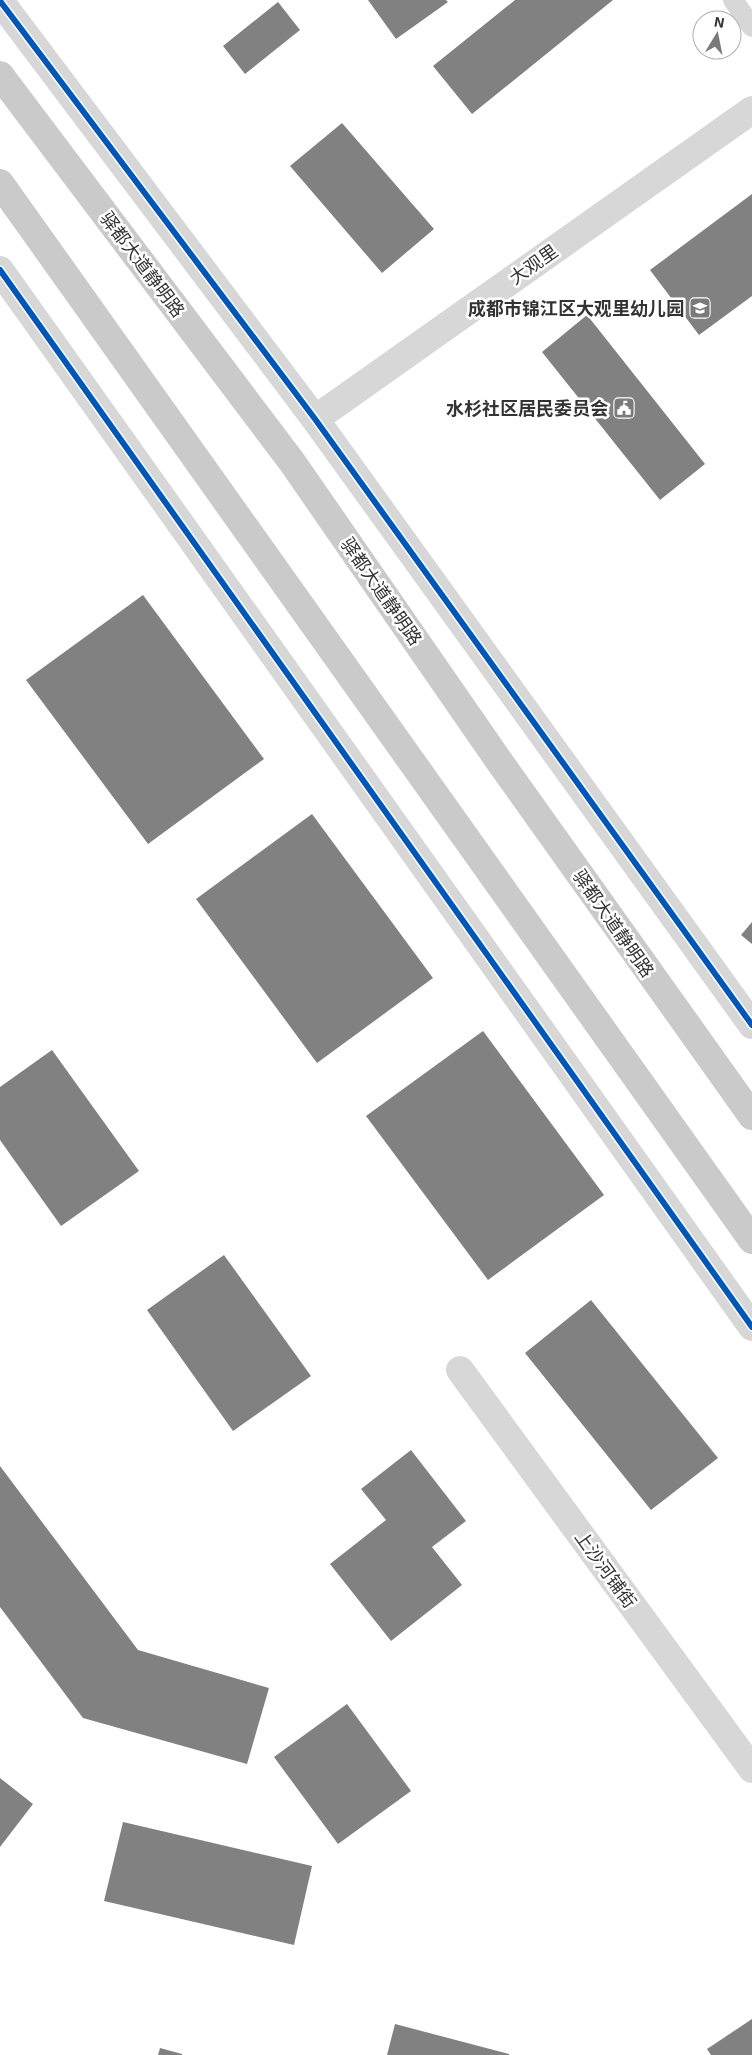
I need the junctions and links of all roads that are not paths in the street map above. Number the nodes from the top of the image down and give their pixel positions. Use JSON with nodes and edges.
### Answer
{"nodes":[{"id":1,"x":733,"y":0,"type":"edge"},
{"id":2,"x":0,"y":1,"type":"edge"},
{"id":3,"x":752,"y":26,"type":"edge"},
{"id":4,"x":0,"y":75,"type":"edge"},
{"id":5,"x":752,"y":110,"type":"edge"},
{"id":6,"x":0,"y":183,"type":"edge"},
{"id":7,"x":0,"y":270,"type":"edge"},
{"id":8,"x":0,"y":288,"type":"edge"},
{"id":9,"x":26,"y":306,"type":"junction"},
{"id":10,"x":315,"y":419,"type":"junction"},
{"id":11,"x":752,"y":1025,"type":"edge"},
{"id":12,"x":752,"y":1116,"type":"edge"},
{"id":13,"x":752,"y":1240,"type":"edge"},
{"id":14,"x":752,"y":1327,"type":"edge"},
{"id":15,"x":460,"y":1370,"type":"dead end"},
{"id":16,"x":752,"y":1769,"type":"edge"}],
"edges":[{"from":1,"to":3,"type":"lane"},
{"from":2,"to":10,"type":"street"},
{"from":4,"to":12,"type":"main road","name":"驿都大道静明路"},
{"from":5,"to":10,"type":"street","name":"大观里"},
{"from":6,"to":13,"type":"main road"},
{"from":7,"to":9,"type":"street"},
{"from":8,"to":9,"type":"street"},
{"from":9,"to":14,"type":"street"},
{"from":10,"to":11,"type":"street"},
{"from":15,"to":16,"type":"street","name":"上沙河铺街"}]}
